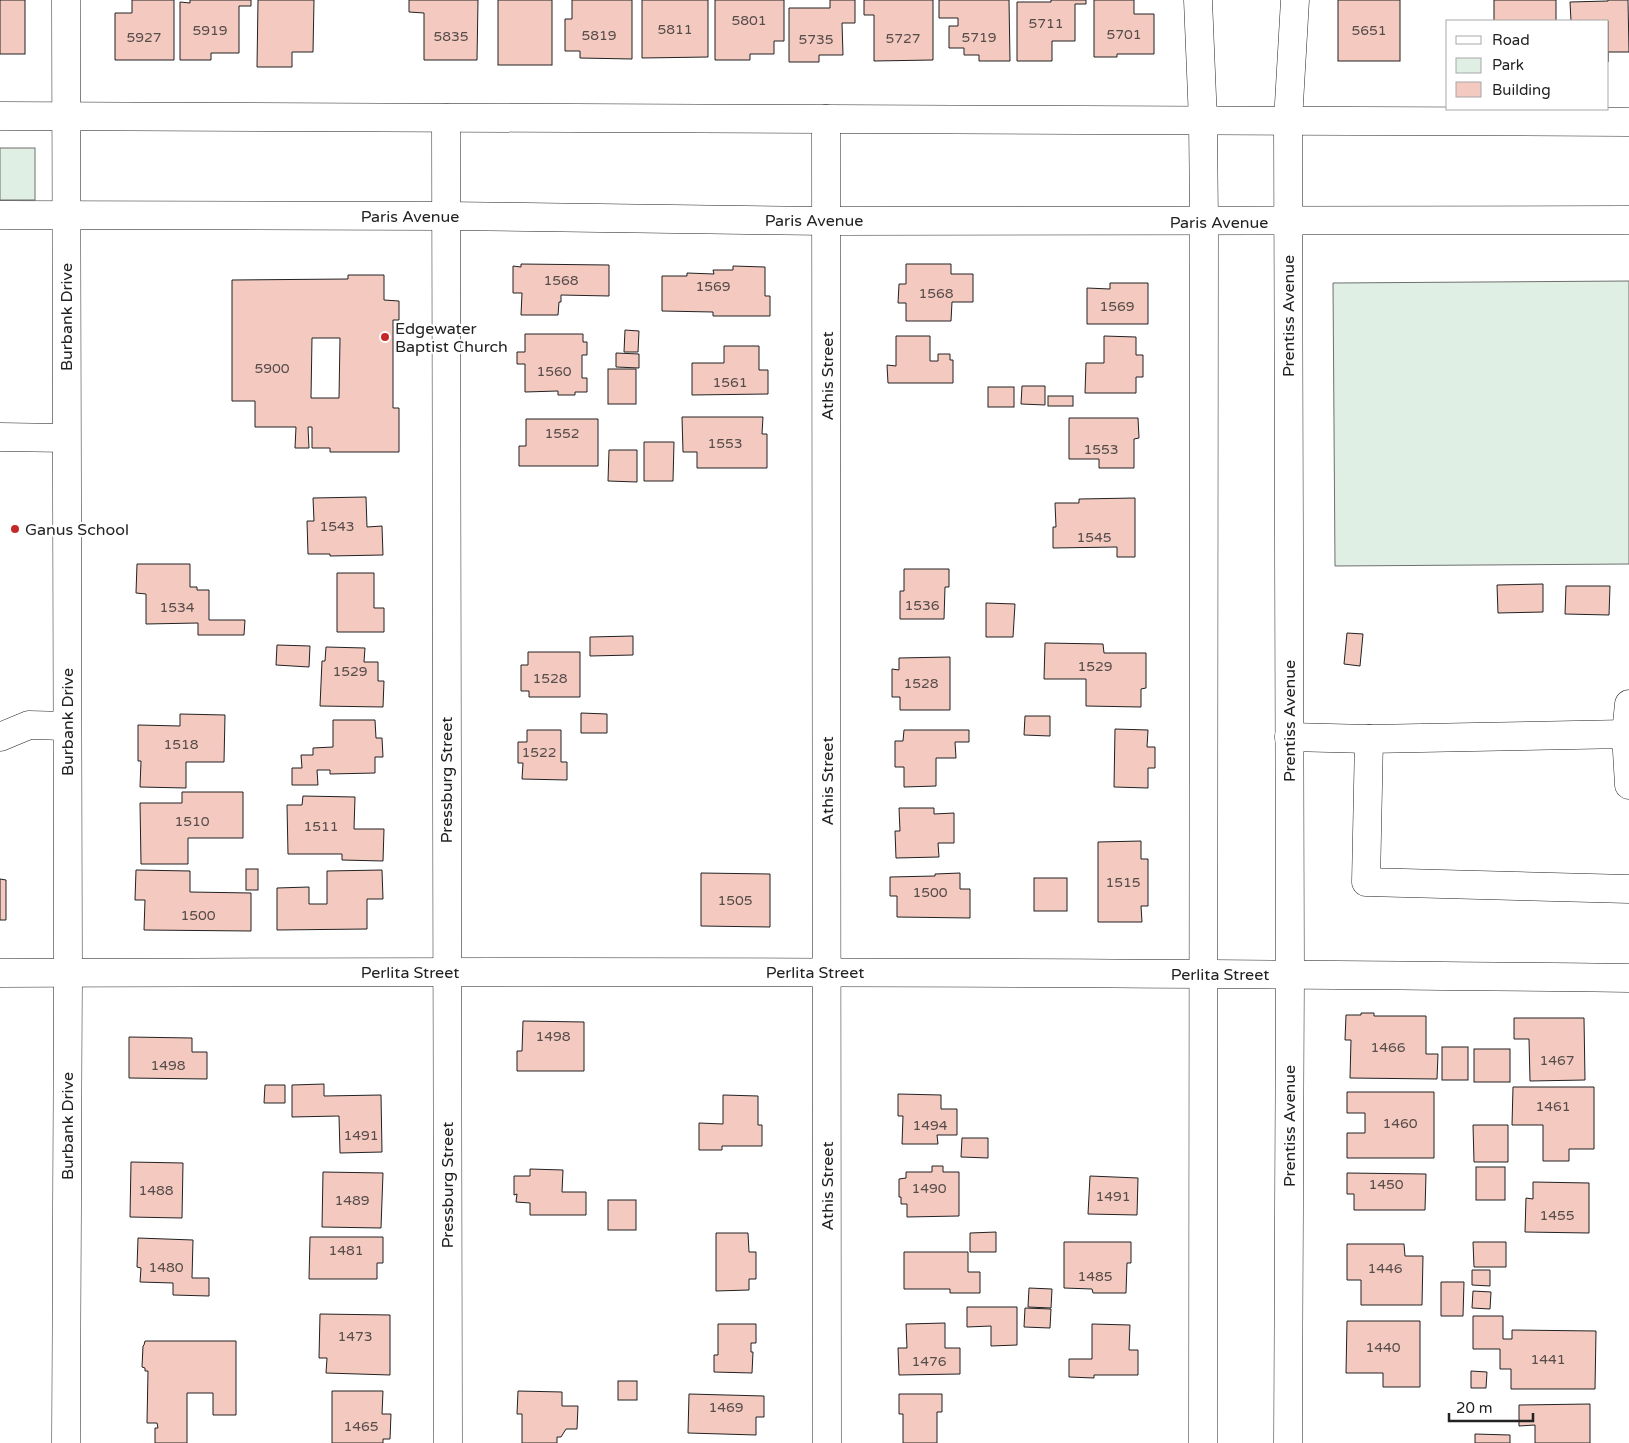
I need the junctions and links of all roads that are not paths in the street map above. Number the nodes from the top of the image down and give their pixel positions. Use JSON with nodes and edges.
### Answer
{"nodes":[{"id":1,"x":66,"y":0,"type":"edge"},
{"id":2,"x":1198,"y":0,"type":"edge"},
{"id":3,"x":1295,"y":0,"type":"edge"},
{"id":4,"x":0,"y":116,"type":"edge"},
{"id":5,"x":66,"y":116,"type":"junction"},
{"id":6,"x":446,"y":118,"type":"junction"},
{"id":7,"x":826,"y":119,"type":"junction"},
{"id":8,"x":1203,"y":121,"type":"junction"},
{"id":9,"x":1288,"y":121,"type":"junction"},
{"id":10,"x":1629,"y":122,"type":"edge"},
{"id":11,"x":0,"y":215,"type":"edge"},
{"id":12,"x":66,"y":215,"type":"junction"},
{"id":13,"x":446,"y":216,"type":"junction"},
{"id":14,"x":1629,"y":220,"type":"edge"},
{"id":15,"x":826,"y":221,"type":"junction"},
{"id":16,"x":1204,"y":222,"type":"junction"},
{"id":17,"x":1288,"y":222,"type":"junction"},
{"id":18,"x":0,"y":437,"type":"edge"},
{"id":19,"x":66,"y":438,"type":"junction"},
{"id":20,"x":1629,"y":704,"type":"edge"},
{"id":21,"x":67,"y":726,"type":"junction"},
{"id":22,"x":1626,"y":734,"type":"junction"},
{"id":23,"x":0,"y":737,"type":"edge"},
{"id":24,"x":1289,"y":737,"type":"junction"},
{"id":25,"x":1369,"y":739,"type":"junction"},
{"id":26,"x":1629,"y":785,"type":"edge"},
{"id":27,"x":1629,"y":889,"type":"edge"},
{"id":28,"x":446,"y":972,"type":"junction"},
{"id":29,"x":828,"y":972,"type":"junction"},
{"id":30,"x":0,"y":973,"type":"edge"},
{"id":31,"x":68,"y":973,"type":"junction"},
{"id":32,"x":1204,"y":974,"type":"junction"},
{"id":33,"x":1290,"y":974,"type":"junction"},
{"id":34,"x":1629,"y":978,"type":"edge"},
{"id":35,"x":66,"y":1443,"type":"edge"},
{"id":36,"x":448,"y":1443,"type":"edge"},
{"id":37,"x":827,"y":1443,"type":"edge"},
{"id":38,"x":1203,"y":1443,"type":"edge"},
{"id":39,"x":1288,"y":1443,"type":"edge"}],
"edges":[{"from":1,"to":5,"type":"street","name":"Burbank Drive"},
{"from":2,"to":8,"type":"street"},
{"from":3,"to":9,"type":"street","name":"Prentiss Avenue"},
{"from":4,"to":5,"type":"street"},
{"from":5,"to":6,"type":"street"},
{"from":5,"to":12,"type":"street","name":"Burbank Drive"},
{"from":6,"to":7,"type":"street"},
{"from":6,"to":13,"type":"street","name":"Pressburg Street"},
{"from":7,"to":8,"type":"street"},
{"from":7,"to":15,"type":"street","name":"Athis Street"},
{"from":8,"to":9,"type":"street"},
{"from":8,"to":16,"type":"street"},
{"from":9,"to":10,"type":"street"},
{"from":9,"to":17,"type":"street","name":"Prentiss Avenue"},
{"from":11,"to":12,"type":"street","name":"Paris Avenue"},
{"from":12,"to":13,"type":"street","name":"Paris Avenue"},
{"from":12,"to":19,"type":"street","name":"Burbank Drive"},
{"from":13,"to":15,"type":"street","name":"Paris Avenue"},
{"from":13,"to":28,"type":"street","name":"Pressburg Street"},
{"from":14,"to":17,"type":"street","name":"Paris Avenue"},
{"from":15,"to":16,"type":"street","name":"Paris Avenue"},
{"from":15,"to":29,"type":"street","name":"Athis Street"},
{"from":16,"to":17,"type":"street","name":"Paris Avenue"},
{"from":16,"to":32,"type":"street"},
{"from":17,"to":24,"type":"street","name":"Prentiss Avenue"},
{"from":18,"to":19,"type":"street"},
{"from":19,"to":21,"type":"street","name":"Burbank Drive"},
{"from":20,"to":22,"type":"street"},
{"from":21,"to":23,"type":"street"},
{"from":21,"to":31,"type":"street","name":"Burbank Drive"},
{"from":22,"to":25,"type":"street"},
{"from":22,"to":26,"type":"street"},
{"from":24,"to":25,"type":"street"},
{"from":24,"to":33,"type":"street","name":"Prentiss Avenue"},
{"from":25,"to":27,"type":"street"},
{"from":28,"to":29,"type":"street","name":"Perlita Street"},
{"from":28,"to":31,"type":"street","name":"Perlita Street"},
{"from":28,"to":36,"type":"street","name":"Pressburg Street"},
{"from":29,"to":32,"type":"street","name":"Perlita Street"},
{"from":29,"to":37,"type":"street","name":"Athis Street"},
{"from":30,"to":31,"type":"street","name":"Perlita Street"},
{"from":31,"to":35,"type":"street","name":"Burbank Drive"},
{"from":32,"to":33,"type":"street","name":"Perlita Street"},
{"from":32,"to":38,"type":"street"},
{"from":33,"to":34,"type":"street","name":"Perlita Street"},
{"from":33,"to":39,"type":"street","name":"Prentiss Avenue"}]}
